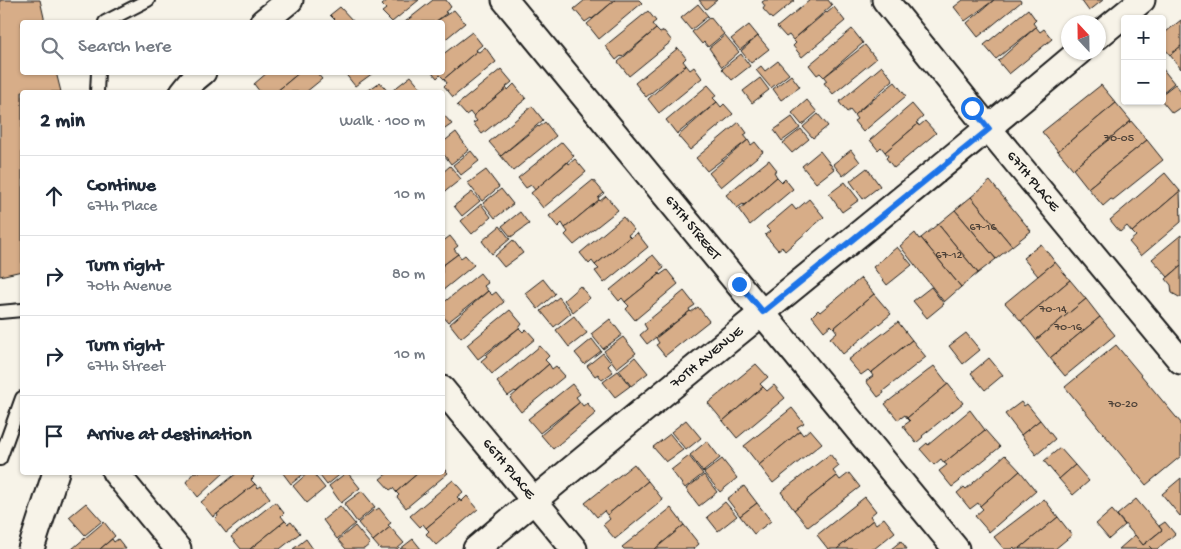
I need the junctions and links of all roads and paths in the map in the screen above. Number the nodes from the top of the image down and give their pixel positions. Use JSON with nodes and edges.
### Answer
{"nodes":[{"id":1,"x":148,"y":0,"type":"edge"},
{"id":2,"x":290,"y":0,"type":"edge"},
{"id":3,"x":505,"y":0,"type":"edge"},
{"id":4,"x":885,"y":0,"type":"edge"},
{"id":5,"x":1142,"y":0,"type":"edge"},
{"id":6,"x":109,"y":20,"type":"edge"},
{"id":7,"x":265,"y":20,"type":"edge"},
{"id":8,"x":1106,"y":29,"type":"edge"},
{"id":9,"x":1070,"y":60,"type":"edge"},
{"id":10,"x":98,"y":75,"type":"edge"},
{"id":11,"x":97,"y":90,"type":"edge"},
{"id":12,"x":989,"y":129,"type":"junction"},
{"id":13,"x":20,"y":310,"type":"edge"},
{"id":14,"x":0,"y":312,"type":"edge"},
{"id":15,"x":763,"y":312,"type":"junction"},
{"id":16,"x":1181,"y":361,"type":"edge"},
{"id":17,"x":445,"y":393,"type":"edge"},
{"id":18,"x":20,"y":404,"type":"edge"},
{"id":19,"x":0,"y":459,"type":"edge"},
{"id":20,"x":55,"y":475,"type":"edge"},
{"id":21,"x":117,"y":475,"type":"edge"},
{"id":22,"x":534,"y":500,"type":"junction"},
{"id":23,"x":31,"y":549,"type":"edge"},
{"id":24,"x":178,"y":549,"type":"edge"},
{"id":25,"x":476,"y":549,"type":"edge"},
{"id":26,"x":574,"y":549,"type":"edge"},
{"id":27,"x":956,"y":549,"type":"edge"}],
"edges":[{"from":1,"to":6,"type":"lane"},
{"from":2,"to":7,"type":"street"},
{"from":3,"to":15,"type":"street","name":"67TH STREET"},
{"from":4,"to":12,"type":"street","name":"67TH PLACE"},
{"from":5,"to":8,"type":"street"},
{"from":9,"to":12,"type":"street","name":"70TH AVENUE"},
{"from":10,"to":11,"type":"lane"},
{"from":12,"to":15,"type":"street","name":"70TH AVENUE"},
{"from":12,"to":16,"type":"street","name":"67TH PLACE"},
{"from":13,"to":14,"type":"lane"},
{"from":15,"to":22,"type":"street","name":"70TH AVENUE"},
{"from":15,"to":27,"type":"street","name":"67TH STREET"},
{"from":17,"to":22,"type":"street","name":"66TH PLACE"},
{"from":18,"to":19,"type":"lane"},
{"from":20,"to":23,"type":"street"},
{"from":21,"to":24,"type":"street"},
{"from":22,"to":25,"type":"street","name":"70TH AVENUE"},
{"from":22,"to":26,"type":"street","name":"66TH PLACE"}]}
